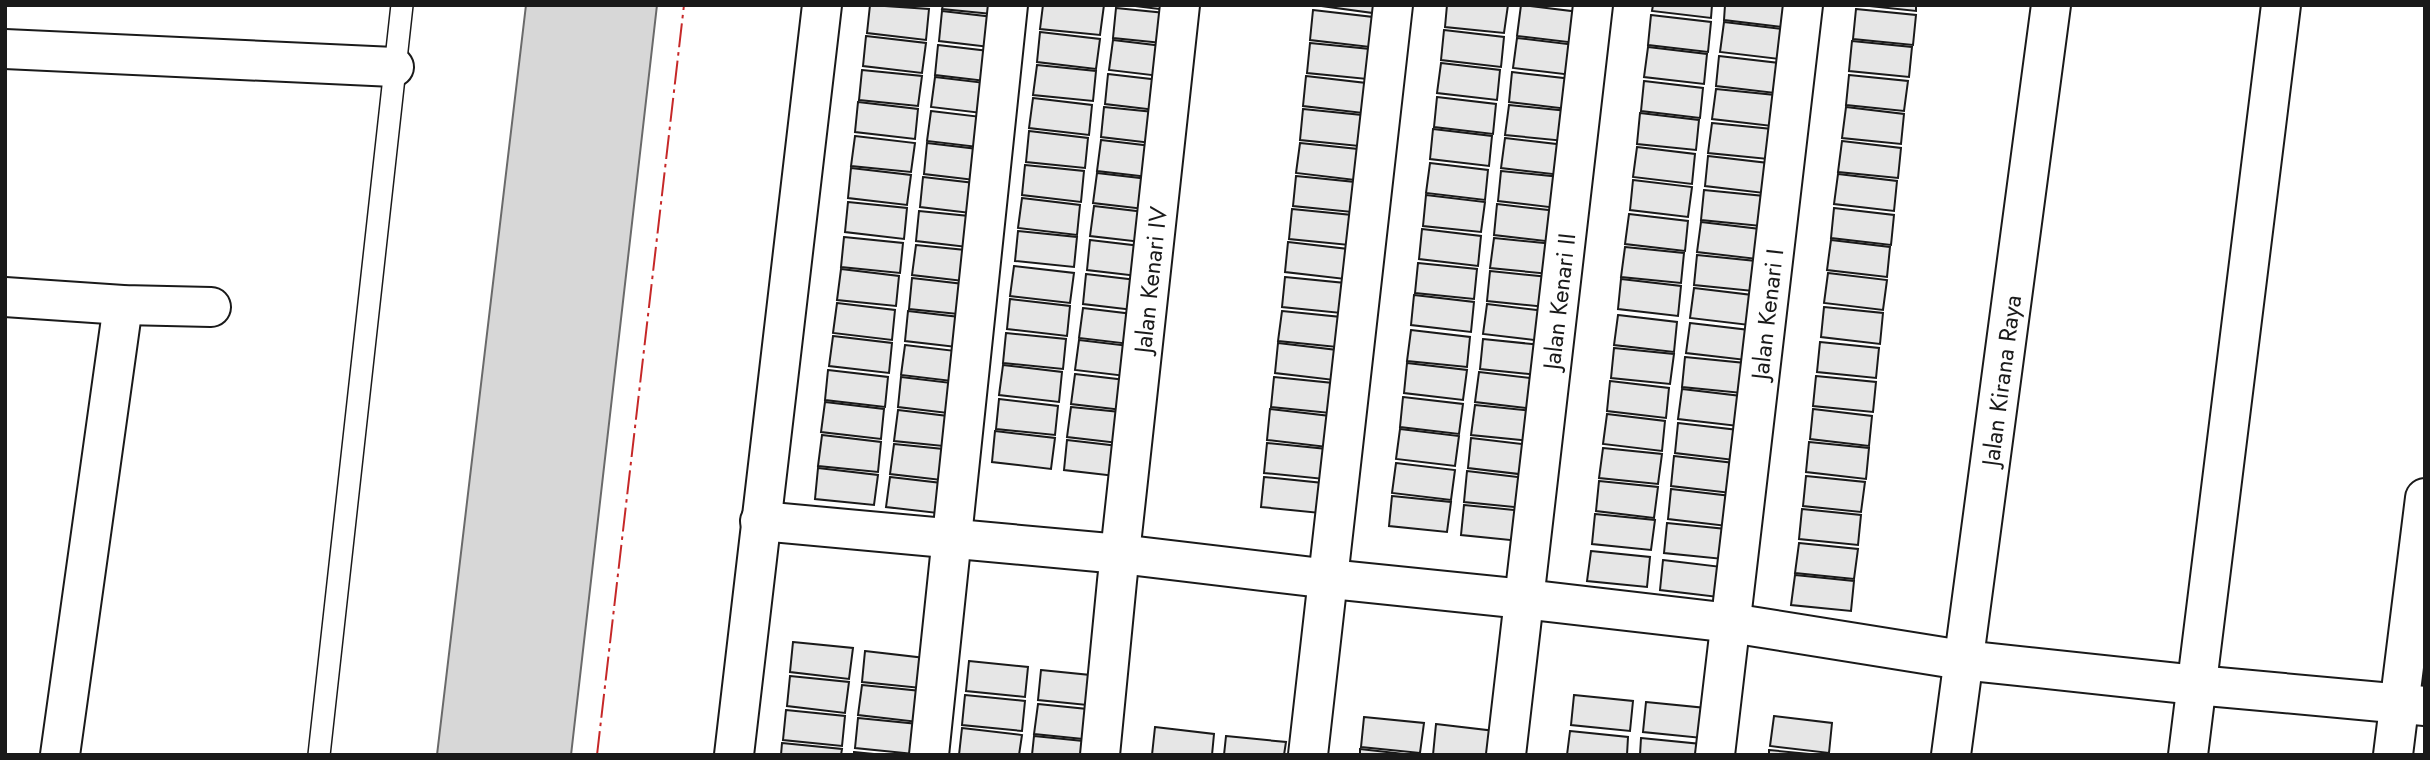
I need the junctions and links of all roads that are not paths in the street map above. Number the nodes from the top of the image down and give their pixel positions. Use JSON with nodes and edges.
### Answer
{"nodes":[{"id":1,"x":402,"y":5,"type":"edge"},
{"id":2,"x":822,"y":5,"type":"edge"},
{"id":3,"x":1008,"y":5,"type":"edge"},
{"id":4,"x":1180,"y":5,"type":"edge"},
{"id":5,"x":1393,"y":5,"type":"edge"},
{"id":6,"x":1593,"y":5,"type":"edge"},
{"id":7,"x":1803,"y":5,"type":"edge"},
{"id":8,"x":2051,"y":5,"type":"edge"},
{"id":9,"x":2281,"y":5,"type":"edge"},
{"id":10,"x":5,"y":49,"type":"edge"},
{"id":11,"x":394,"y":67,"type":"junction"},
{"id":12,"x":5,"y":297,"type":"edge"},
{"id":13,"x":122,"y":304,"type":"junction"},
{"id":14,"x":211,"y":307,"type":"dead end"},
{"id":15,"x":2425,"y":498,"type":"edge"},
{"id":16,"x":760,"y":522,"type":"junction"},
{"id":17,"x":951,"y":539,"type":"junction"},
{"id":18,"x":1120,"y":554,"type":"junction"},
{"id":19,"x":1330,"y":579,"type":"junction"},
{"id":20,"x":1524,"y":599,"type":"junction"},
{"id":21,"x":1731,"y":623,"type":"junction"},
{"id":22,"x":1962,"y":660,"type":"junction"},
{"id":23,"x":2196,"y":685,"type":"junction"},
{"id":24,"x":2412,"y":705,"type":"edge"},
{"id":25,"x":60,"y":755,"type":"edge"},
{"id":26,"x":319,"y":755,"type":"edge"},
{"id":27,"x":734,"y":755,"type":"edge"},
{"id":28,"x":929,"y":755,"type":"edge"},
{"id":29,"x":1100,"y":755,"type":"edge"},
{"id":30,"x":1308,"y":755,"type":"edge"},
{"id":31,"x":1506,"y":755,"type":"edge"},
{"id":32,"x":1716,"y":755,"type":"edge"},
{"id":33,"x":1951,"y":755,"type":"edge"},
{"id":34,"x":2188,"y":755,"type":"edge"},
{"id":35,"x":2393,"y":755,"type":"edge"}],
"edges":[{"from":1,"to":11,"type":"lane"},
{"from":2,"to":16,"type":"street"},
{"from":3,"to":17,"type":"street"},
{"from":4,"to":18,"type":"street","name":"Jalan Kenari IV"},
{"from":5,"to":19,"type":"street"},
{"from":6,"to":20,"type":"street","name":"Jalan Kenari II"},
{"from":7,"to":21,"type":"street","name":"Jalan Kenari I"},
{"from":8,"to":22,"type":"street","name":"Jalan Kirana Raya"},
{"from":9,"to":23,"type":"street"},
{"from":10,"to":11,"type":"street"},
{"from":11,"to":26,"type":"lane"},
{"from":12,"to":13,"type":"street"},
{"from":13,"to":14,"type":"street"},
{"from":13,"to":25,"type":"street"},
{"from":15,"to":24,"type":"street"},
{"from":16,"to":17,"type":"street"},
{"from":16,"to":27,"type":"street"},
{"from":17,"to":18,"type":"street"},
{"from":17,"to":28,"type":"street"},
{"from":18,"to":19,"type":"street"},
{"from":18,"to":29,"type":"street","name":"Jalan Kenari IV"},
{"from":19,"to":20,"type":"street"},
{"from":19,"to":30,"type":"street"},
{"from":20,"to":21,"type":"street"},
{"from":20,"to":31,"type":"street","name":"Jalan Kenari II"},
{"from":21,"to":22,"type":"street"},
{"from":21,"to":32,"type":"street","name":"Jalan Kenari I"},
{"from":22,"to":23,"type":"street"},
{"from":22,"to":33,"type":"street","name":"Jalan Kirana Raya"},
{"from":23,"to":24,"type":"street"},
{"from":23,"to":34,"type":"street"},
{"from":24,"to":35,"type":"street"}]}
